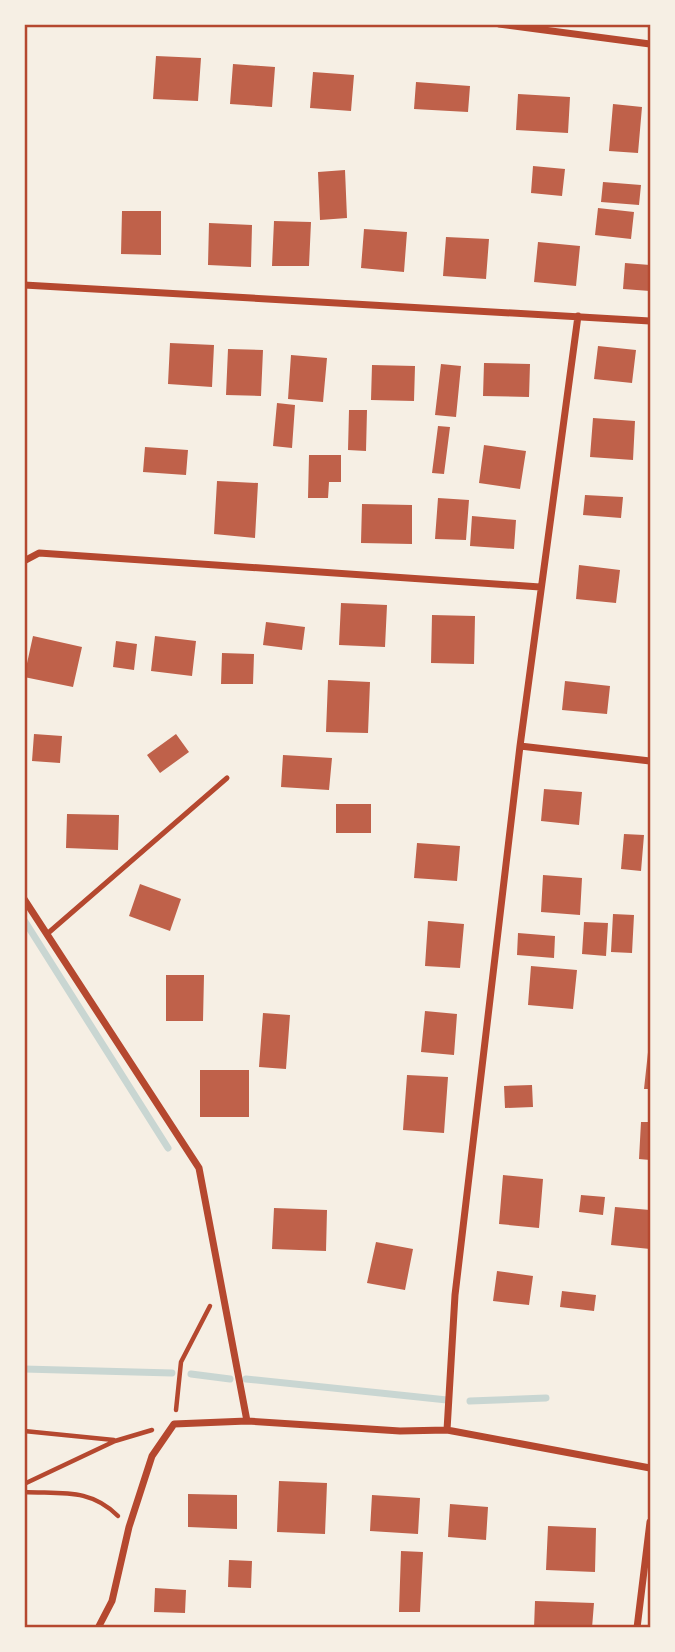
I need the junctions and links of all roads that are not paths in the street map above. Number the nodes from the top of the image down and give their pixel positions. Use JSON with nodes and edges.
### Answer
{"nodes":[{"id":1,"x":499,"y":24,"type":"edge"},
{"id":2,"x":650,"y":44,"type":"edge"},
{"id":3,"x":24,"y":285,"type":"edge"},
{"id":4,"x":578,"y":316,"type":"junction"},
{"id":5,"x":650,"y":321,"type":"edge"},
{"id":6,"x":24,"y":562,"type":"edge"},
{"id":7,"x":540,"y":587,"type":"junction"},
{"id":8,"x":520,"y":746,"type":"junction"},
{"id":9,"x":650,"y":761,"type":"edge"},
{"id":10,"x":227,"y":778,"type":"dead end"},
{"id":11,"x":24,"y":899,"type":"edge"},
{"id":12,"x":47,"y":934,"type":"junction"},
{"id":13,"x":247,"y":1421,"type":"junction"},
{"id":14,"x":447,"y":1430,"type":"junction"},
{"id":15,"x":650,"y":1468,"type":"edge"},
{"id":16,"x":650,"y":1522,"type":"edge"},
{"id":17,"x":98,"y":1628,"type":"edge"},
{"id":18,"x":637,"y":1628,"type":"edge"}],
"edges":[{"from":1,"to":2,"type":"street"},
{"from":3,"to":4,"type":"street"},
{"from":4,"to":5,"type":"street"},
{"from":4,"to":7,"type":"street"},
{"from":6,"to":7,"type":"street"},
{"from":7,"to":8,"type":"street"},
{"from":8,"to":9,"type":"street"},
{"from":8,"to":14,"type":"street"},
{"from":10,"to":12,"type":"lane"},
{"from":11,"to":12,"type":"street"},
{"from":12,"to":13,"type":"street"},
{"from":13,"to":14,"type":"street"},
{"from":13,"to":17,"type":"street"},
{"from":14,"to":15,"type":"street"},
{"from":16,"to":18,"type":"street"}]}
